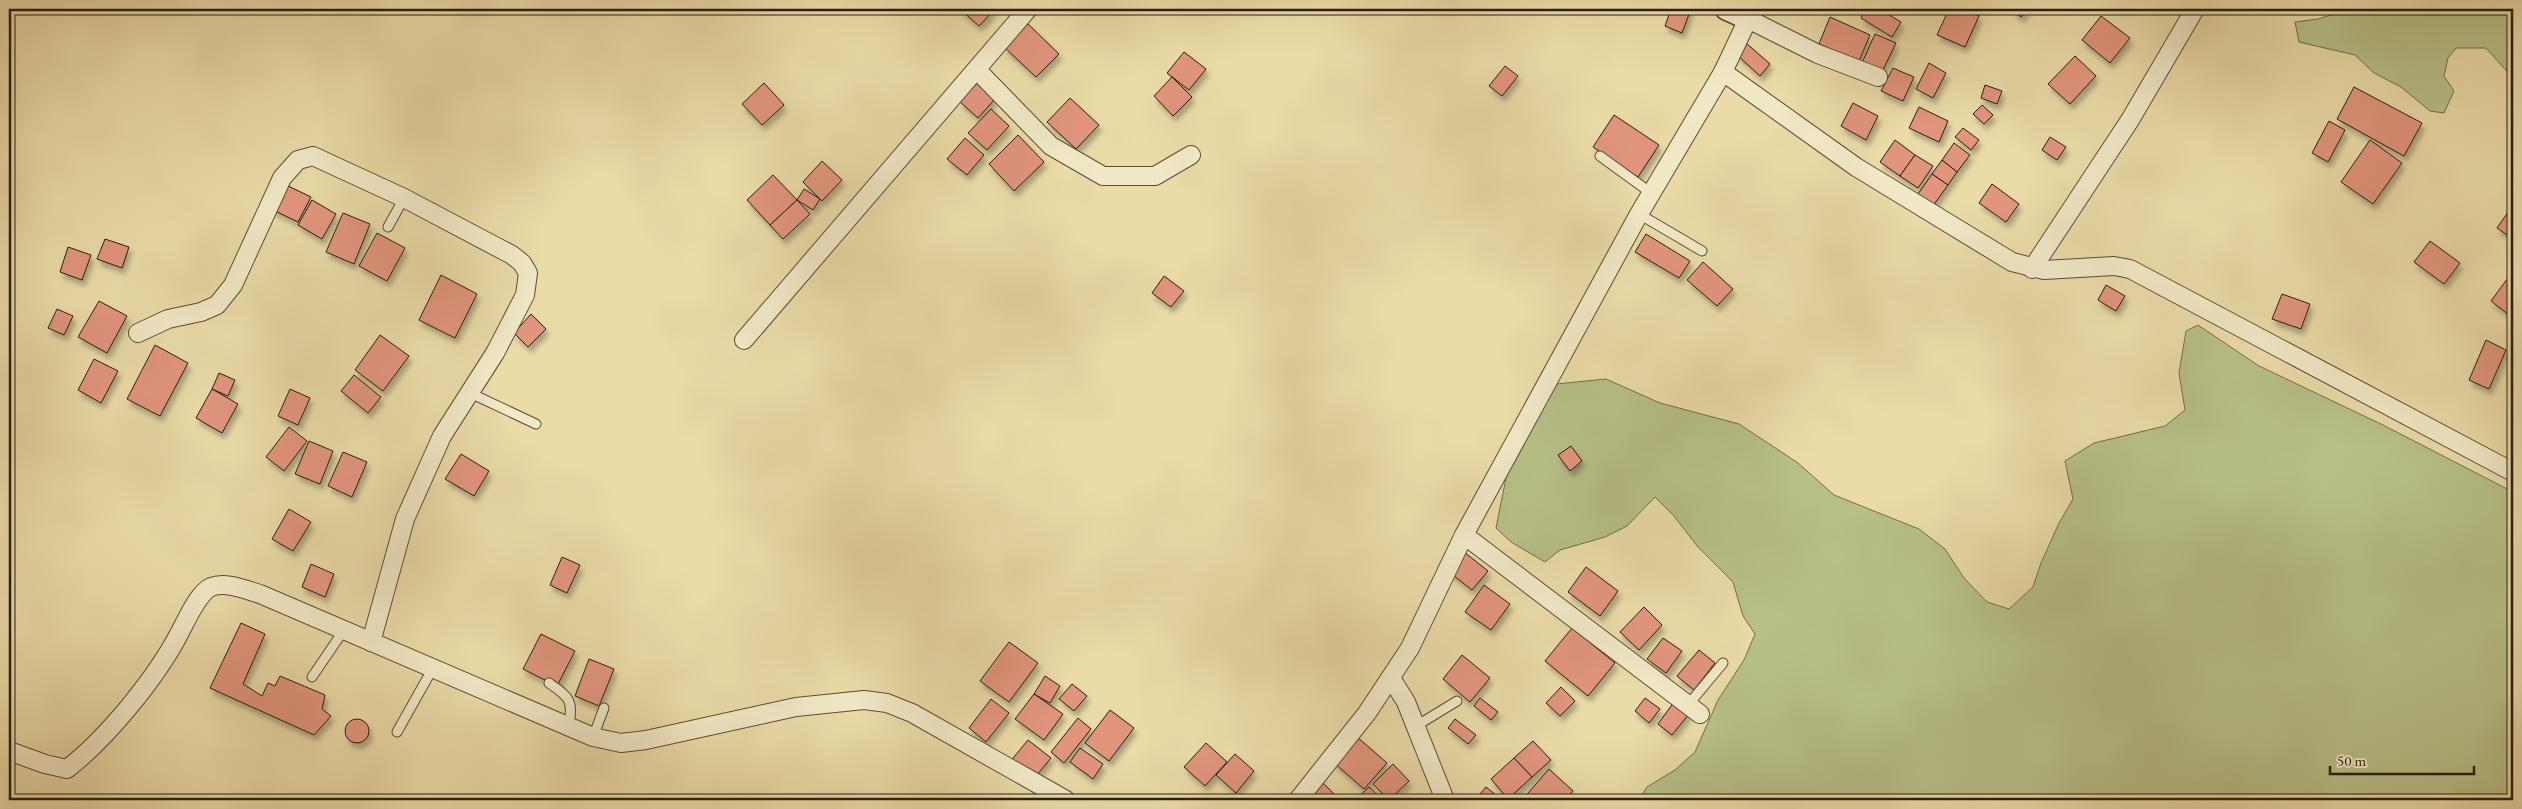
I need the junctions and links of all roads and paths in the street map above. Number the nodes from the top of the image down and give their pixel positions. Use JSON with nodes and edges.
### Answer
{"nodes":[{"id":1,"x":1028,"y":9,"type":"edge"},
{"id":2,"x":1726,"y":9,"type":"edge"},
{"id":3,"x":2195,"y":9,"type":"edge"},
{"id":4,"x":1751,"y":14,"type":"edge"},
{"id":5,"x":977,"y":70,"type":"junction"},
{"id":6,"x":1723,"y":72,"type":"junction"},
{"id":7,"x":1878,"y":77,"type":"dead end"},
{"id":8,"x":1191,"y":155,"type":"dead end"},
{"id":9,"x":1600,"y":156,"type":"dead end"},
{"id":10,"x":1651,"y":192,"type":"junction"},
{"id":11,"x":404,"y":198,"type":"junction"},
{"id":12,"x":1639,"y":214,"type":"junction"},
{"id":13,"x":388,"y":226,"type":"dead end"},
{"id":14,"x":1702,"y":251,"type":"dead end"},
{"id":15,"x":2032,"y":269,"type":"junction"},
{"id":16,"x":138,"y":333,"type":"dead end"},
{"id":17,"x":744,"y":340,"type":"dead end"},
{"id":18,"x":470,"y":393,"type":"junction"},
{"id":19,"x":536,"y":424,"type":"dead end"},
{"id":20,"x":2513,"y":472,"type":"edge"},
{"id":21,"x":1464,"y":535,"type":"junction"},
{"id":22,"x":344,"y":630,"type":"junction"},
{"id":23,"x":371,"y":642,"type":"junction"},
{"id":24,"x":1723,"y":663,"type":"dead end"},
{"id":25,"x":433,"y":668,"type":"junction"},
{"id":26,"x":312,"y":677,"type":"dead end"},
{"id":27,"x":1391,"y":678,"type":"junction"},
{"id":28,"x":548,"y":684,"type":"dead end"},
{"id":29,"x":1457,"y":701,"type":"dead end"},
{"id":30,"x":604,"y":708,"type":"dead end"},
{"id":31,"x":1694,"y":709,"type":"joint"},
{"id":32,"x":569,"y":726,"type":"junction"},
{"id":33,"x":1416,"y":726,"type":"junction"},
{"id":34,"x":397,"y":732,"type":"dead end"},
{"id":35,"x":593,"y":737,"type":"junction"},
{"id":36,"x":9,"y":750,"type":"edge"},
{"id":37,"x":1066,"y":800,"type":"edge"},
{"id":38,"x":1298,"y":800,"type":"edge"},
{"id":39,"x":1445,"y":800,"type":"edge"}],
"edges":[{"from":1,"to":5,"type":"street"},
{"from":2,"to":4,"type":"street"},
{"from":3,"to":15,"type":"street"},
{"from":4,"to":6,"type":"street"},
{"from":4,"to":7,"type":"street"},
{"from":5,"to":8,"type":"street"},
{"from":5,"to":17,"type":"street"},
{"from":6,"to":10,"type":"street"},
{"from":6,"to":15,"type":"street"},
{"from":9,"to":10,"type":"lane"},
{"from":10,"to":12,"type":"street"},
{"from":11,"to":13,"type":"lane"},
{"from":11,"to":16,"type":"street"},
{"from":11,"to":18,"type":"street"},
{"from":12,"to":14,"type":"lane"},
{"from":12,"to":21,"type":"street"},
{"from":15,"to":20,"type":"street"},
{"from":18,"to":19,"type":"lane"},
{"from":18,"to":23,"type":"street"},
{"from":21,"to":27,"type":"street"},
{"from":21,"to":31,"type":"street"},
{"from":22,"to":23,"type":"street"},
{"from":22,"to":26,"type":"lane"},
{"from":22,"to":36,"type":"street"},
{"from":23,"to":25,"type":"street"},
{"from":24,"to":31,"type":"lane"},
{"from":25,"to":32,"type":"street"},
{"from":25,"to":34,"type":"lane"},
{"from":27,"to":33,"type":"street"},
{"from":27,"to":38,"type":"street"},
{"from":28,"to":32,"type":"lane"},
{"from":29,"to":33,"type":"lane"},
{"from":30,"to":35,"type":"lane"},
{"from":32,"to":35,"type":"street"},
{"from":33,"to":39,"type":"street"},
{"from":35,"to":37,"type":"street"}]}
